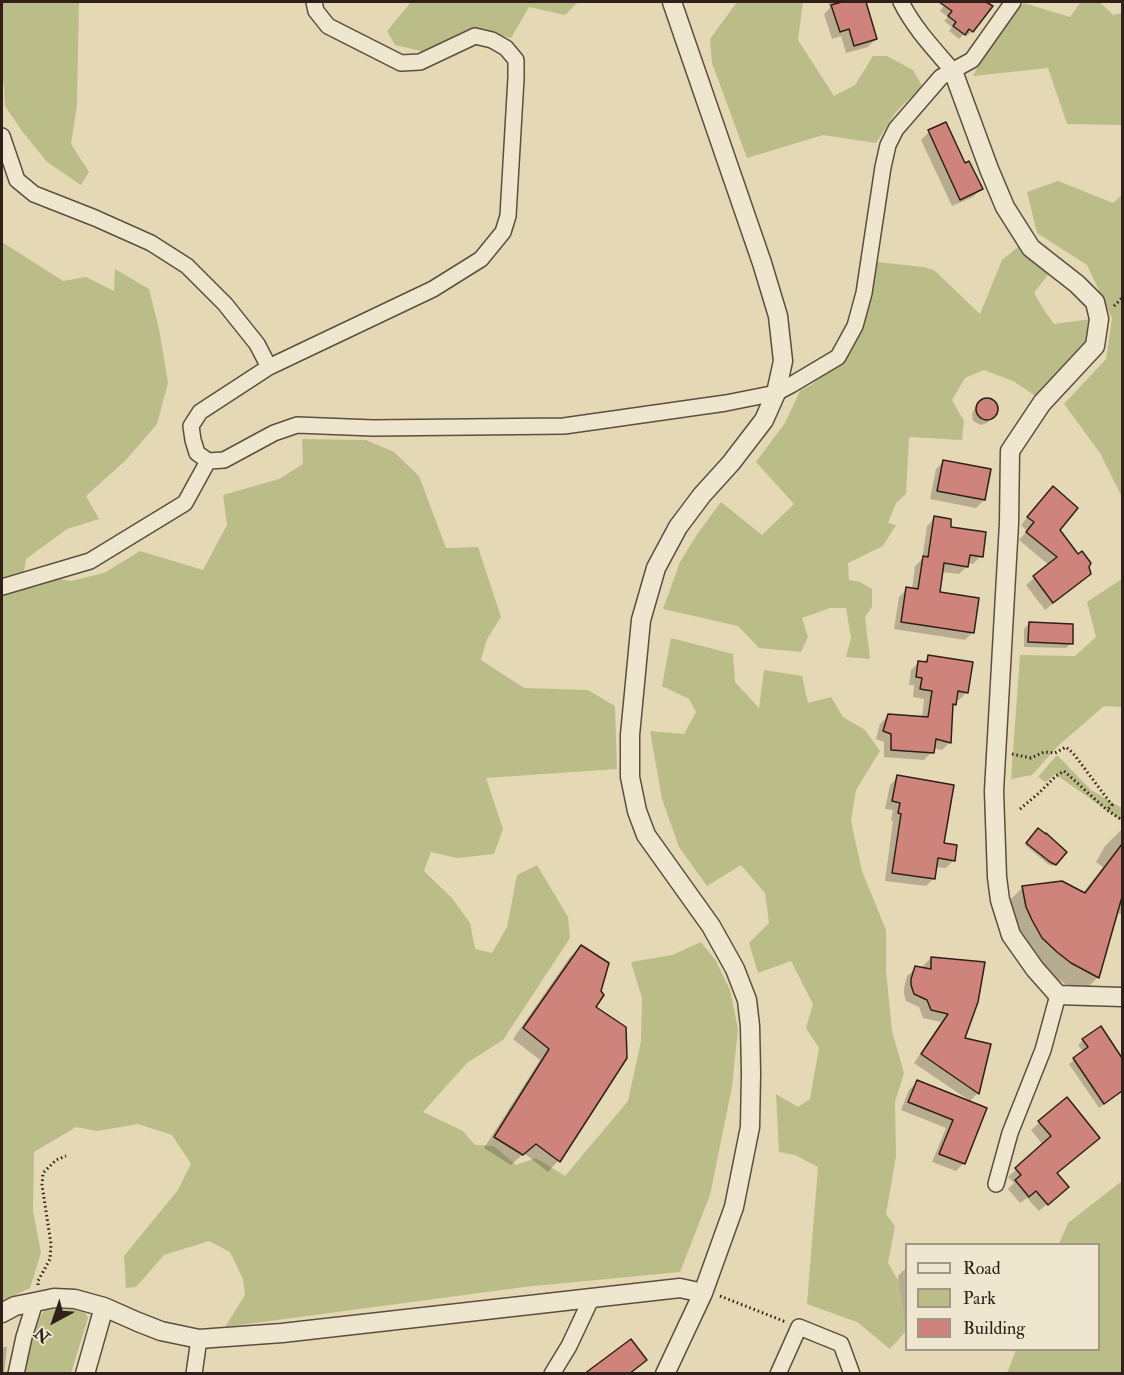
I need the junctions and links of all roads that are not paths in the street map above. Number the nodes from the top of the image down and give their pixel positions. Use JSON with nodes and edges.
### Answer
{"nodes":[{"id":1,"x":314,"y":2,"type":"edge"},
{"id":2,"x":672,"y":2,"type":"edge"},
{"id":3,"x":900,"y":2,"type":"edge"},
{"id":4,"x":1013,"y":2,"type":"edge"},
{"id":5,"x":953,"y":71,"type":"junction"},
{"id":6,"x":2,"y":136,"type":"edge"},
{"id":7,"x":269,"y":367,"type":"junction"},
{"id":8,"x":776,"y":393,"type":"junction"},
{"id":9,"x":208,"y":461,"type":"junction"},
{"id":10,"x":2,"y":587,"type":"edge"},
{"id":11,"x":1058,"y":995,"type":"junction"},
{"id":12,"x":1122,"y":997,"type":"edge"},
{"id":13,"x":996,"y":1184,"type":"dead end"},
{"id":14,"x":703,"y":1293,"type":"junction"},
{"id":15,"x":592,"y":1297,"type":"junction"},
{"id":16,"x":35,"y":1302,"type":"junction"},
{"id":17,"x":104,"y":1307,"type":"junction"},
{"id":18,"x":2,"y":1313,"type":"edge"},
{"id":19,"x":199,"y":1339,"type":"junction"},
{"id":20,"x":16,"y":1374,"type":"edge"},
{"id":21,"x":85,"y":1374,"type":"edge"},
{"id":22,"x":194,"y":1374,"type":"edge"},
{"id":23,"x":552,"y":1374,"type":"edge"},
{"id":24,"x":665,"y":1374,"type":"edge"},
{"id":25,"x":778,"y":1374,"type":"edge"},
{"id":26,"x":852,"y":1374,"type":"edge"}],
"edges":[{"from":1,"to":7,"type":"street"},
{"from":2,"to":8,"type":"street"},
{"from":3,"to":5,"type":"street"},
{"from":4,"to":5,"type":"street"},
{"from":5,"to":8,"type":"street"},
{"from":5,"to":11,"type":"street"},
{"from":6,"to":7,"type":"street"},
{"from":7,"to":9,"type":"street"},
{"from":8,"to":9,"type":"street"},
{"from":8,"to":14,"type":"street"},
{"from":9,"to":10,"type":"street"},
{"from":11,"to":12,"type":"street"},
{"from":11,"to":13,"type":"street"},
{"from":14,"to":15,"type":"street"},
{"from":14,"to":24,"type":"street"},
{"from":15,"to":19,"type":"street"},
{"from":15,"to":23,"type":"street"},
{"from":16,"to":17,"type":"street"},
{"from":16,"to":18,"type":"street"},
{"from":16,"to":20,"type":"street"},
{"from":17,"to":19,"type":"street"},
{"from":17,"to":21,"type":"street"},
{"from":19,"to":22,"type":"street"},
{"from":25,"to":26,"type":"street"}]}
